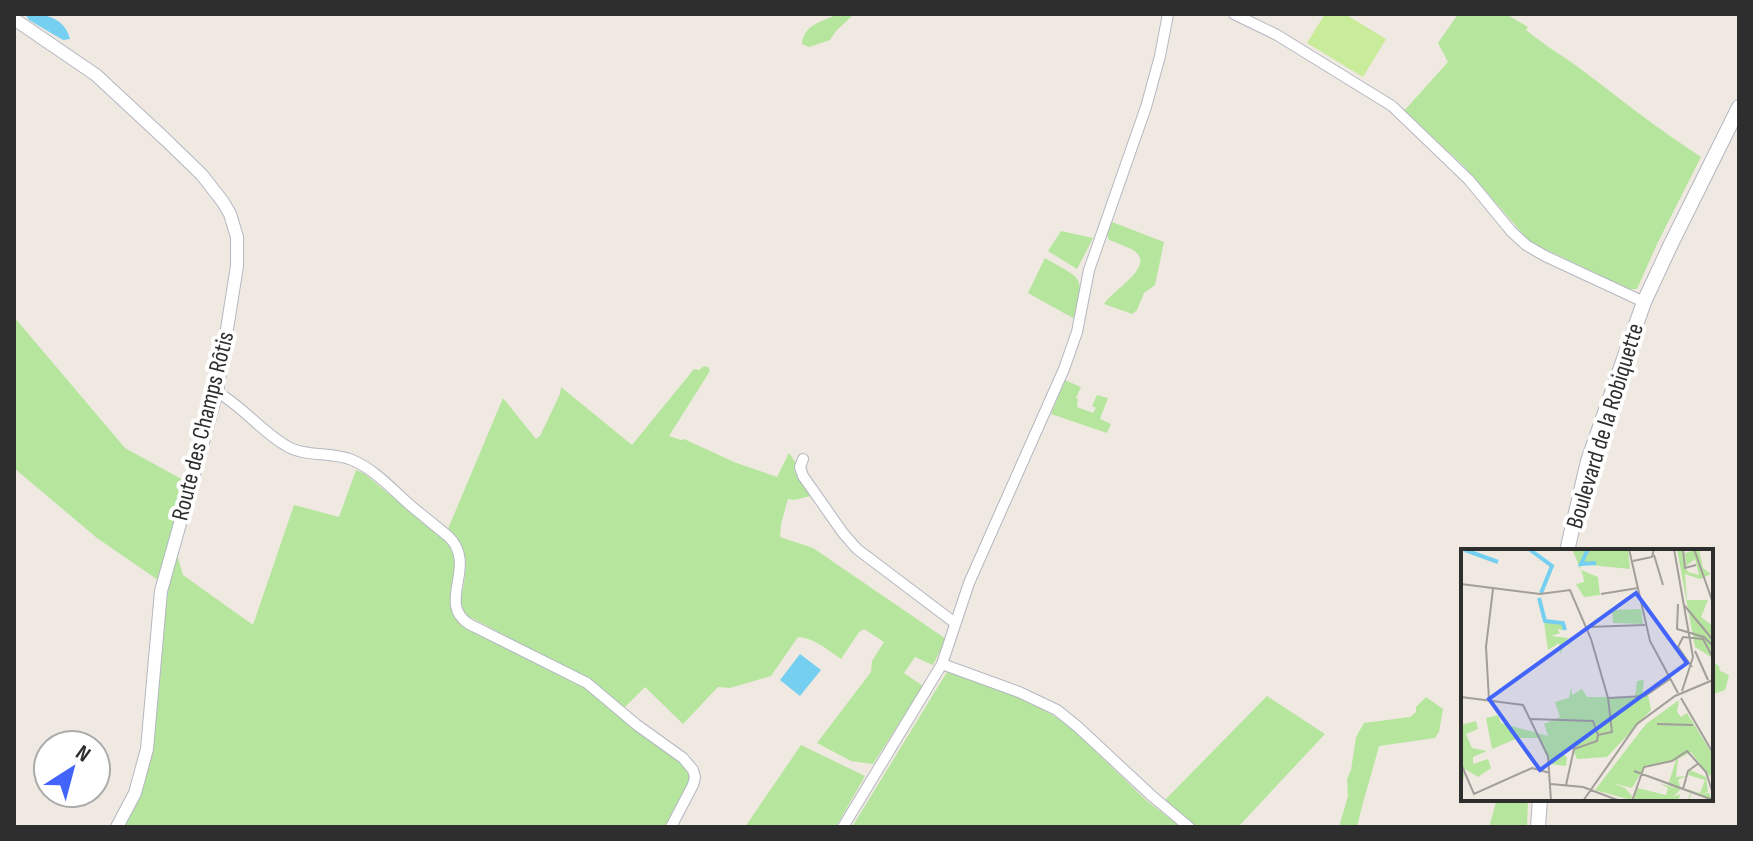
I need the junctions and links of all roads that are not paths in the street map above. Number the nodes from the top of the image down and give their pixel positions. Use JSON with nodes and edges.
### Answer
{"nodes":[{"id":1,"x":1168,"y":14,"type":"edge"},
{"id":2,"x":1234,"y":14,"type":"edge"},
{"id":3,"x":14,"y":19,"type":"edge"},
{"id":4,"x":1739,"y":107,"type":"edge"},
{"id":5,"x":1644,"y":302,"type":"junction"},
{"id":6,"x":217,"y":392,"type":"junction"},
{"id":7,"x":803,"y":459,"type":"dead end"},
{"id":8,"x":1567,"y":549,"type":"edge"},
{"id":9,"x":955,"y":623,"type":"junction"},
{"id":10,"x":942,"y":664,"type":"junction"},
{"id":11,"x":1540,"y":801,"type":"edge"},
{"id":12,"x":117,"y":827,"type":"edge"},
{"id":13,"x":671,"y":827,"type":"edge"},
{"id":14,"x":843,"y":827,"type":"edge"},
{"id":15,"x":1189,"y":827,"type":"edge"},
{"id":16,"x":1538,"y":827,"type":"edge"}],
"edges":[{"from":1,"to":9,"type":"street"},
{"from":2,"to":5,"type":"street"},
{"from":3,"to":6,"type":"street","name":"Route des Champs Rôtis"},
{"from":4,"to":5,"type":"main road","name":"Boulevard de la Robiquette"},
{"from":5,"to":8,"type":"main road","name":"Boulevard de la Robiquette"},
{"from":6,"to":12,"type":"street","name":"Route des Champs Rôtis"},
{"from":6,"to":13,"type":"street"},
{"from":7,"to":9,"type":"street"},
{"from":9,"to":10,"type":"street"},
{"from":10,"to":14,"type":"street"},
{"from":10,"to":15,"type":"street"},
{"from":11,"to":16,"type":"main road"}]}
